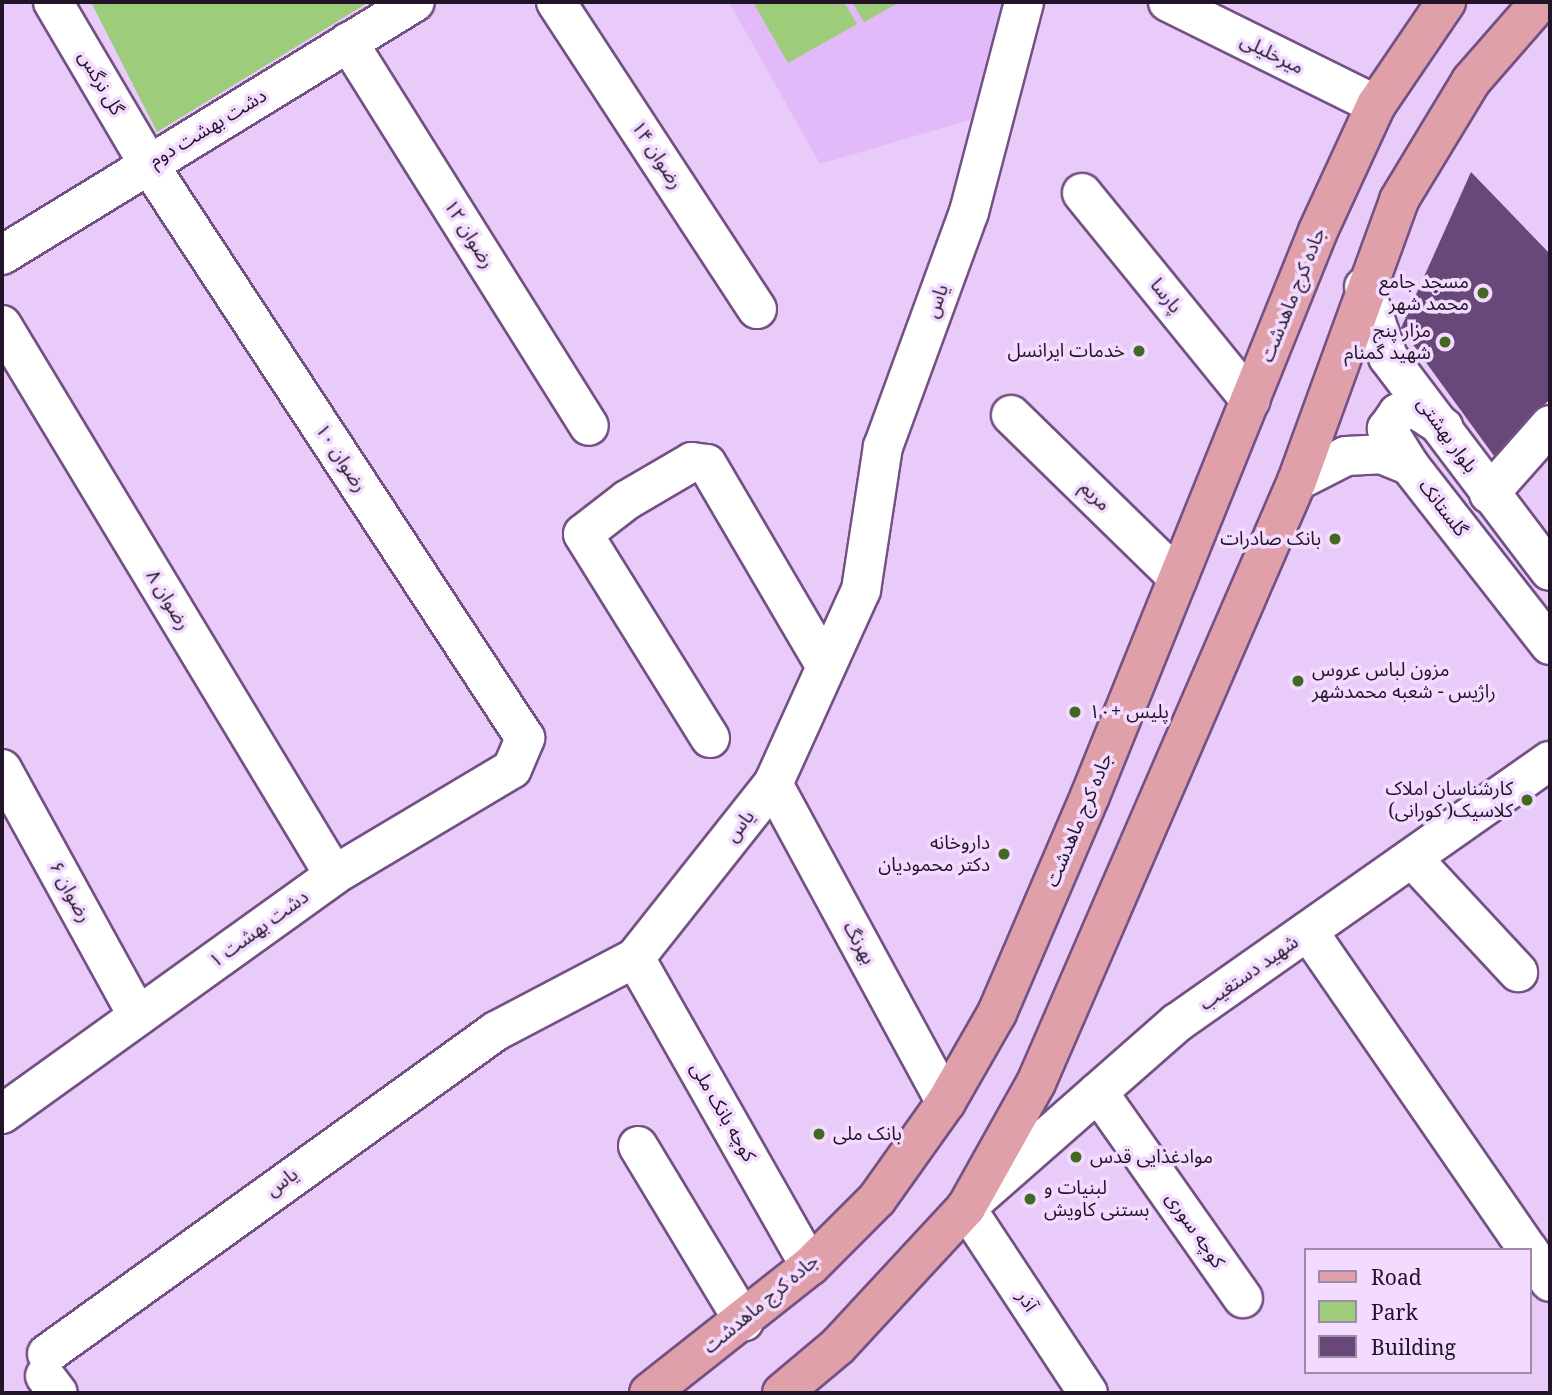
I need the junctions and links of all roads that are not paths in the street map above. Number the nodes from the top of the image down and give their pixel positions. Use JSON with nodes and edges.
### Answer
{"nodes":[{"id":1,"x":53,"y":2,"type":"edge"},
{"id":2,"x":415,"y":2,"type":"edge"},
{"id":3,"x":556,"y":2,"type":"edge"},
{"id":4,"x":1024,"y":2,"type":"edge"},
{"id":5,"x":1168,"y":2,"type":"edge"},
{"id":6,"x":1446,"y":2,"type":"edge"},
{"id":7,"x":1540,"y":2,"type":"edge"},
{"id":8,"x":348,"y":43,"type":"junction"},
{"id":9,"x":1376,"y":105,"type":"junction"},
{"id":10,"x":149,"y":165,"type":"junction"},
{"id":11,"x":1082,"y":193,"type":"dead end"},
{"id":12,"x":2,"y":254,"type":"edge"},
{"id":13,"x":1364,"y":287,"type":"junction"},
{"id":14,"x":757,"y":309,"type":"dead end"},
{"id":15,"x":2,"y":325,"type":"edge"},
{"id":16,"x":1250,"y":400,"type":"junction"},
{"id":17,"x":1011,"y":415,"type":"dead end"},
{"id":18,"x":1550,"y":425,"type":"edge"},
{"id":19,"x":589,"y":426,"type":"dead end"},
{"id":20,"x":1443,"y":428,"type":"junction"},
{"id":21,"x":1410,"y":466,"type":"junction"},
{"id":22,"x":1297,"y":481,"type":"junction"},
{"id":23,"x":1489,"y":494,"type":"junction"},
{"id":24,"x":1550,"y":571,"type":"edge"},
{"id":25,"x":1178,"y":578,"type":"junction"},
{"id":26,"x":1550,"y":645,"type":"edge"},
{"id":27,"x":826,"y":667,"type":"junction"},
{"id":28,"x":710,"y":738,"type":"dead end"},
{"id":29,"x":522,"y":754,"type":"joint"},
{"id":30,"x":1550,"y":761,"type":"edge"},
{"id":31,"x":2,"y":769,"type":"edge"},
{"id":32,"x":773,"y":784,"type":"junction"},
{"id":33,"x":1412,"y":858,"type":"junction"},
{"id":34,"x":334,"y":875,"type":"junction"},
{"id":35,"x":1308,"y":931,"type":"junction"},
{"id":36,"x":635,"y":958,"type":"junction"},
{"id":37,"x":1518,"y":972,"type":"dead end"},
{"id":38,"x":138,"y":1016,"type":"junction"},
{"id":39,"x":1098,"y":1092,"type":"junction"},
{"id":40,"x":946,"y":1102,"type":"junction"},
{"id":41,"x":2,"y":1114,"type":"edge"},
{"id":42,"x":638,"y":1146,"type":"dead end"},
{"id":43,"x":966,"y":1208,"type":"junction"},
{"id":44,"x":1527,"y":1248,"type":"edge"},
{"id":45,"x":1531,"y":1254,"type":"edge"},
{"id":46,"x":810,"y":1266,"type":"junction"},
{"id":47,"x":1550,"y":1282,"type":"edge"},
{"id":48,"x":1243,"y":1298,"type":"dead end"},
{"id":49,"x":744,"y":1322,"type":"junction"},
{"id":50,"x":50,"y":1374,"type":"edge"},
{"id":51,"x":649,"y":1393,"type":"edge"},
{"id":52,"x":782,"y":1393,"type":"edge"},
{"id":53,"x":1088,"y":1393,"type":"edge"}],
"edges":[{"from":1,"to":10,"type":"street","name":"گل نرگس"},
{"from":2,"to":8,"type":"street","name":"دشت بهشت دوم"},
{"from":3,"to":14,"type":"street","name":"رضوان ۱۴"},
{"from":4,"to":27,"type":"street","name":"یاس"},
{"from":5,"to":9,"type":"street","name":"میرخلیلی"},
{"from":6,"to":9,"type":"main road","name":"جاده کرج ماهدشت"},
{"from":7,"to":13,"type":"main road"},
{"from":8,"to":10,"type":"street","name":"دشت بهشت دوم"},
{"from":8,"to":19,"type":"street","name":"رضوان ۱۲"},
{"from":9,"to":16,"type":"main road","name":"جاده کرج ماهدشت"},
{"from":10,"to":12,"type":"street","name":"دشت بهشت دوم"},
{"from":10,"to":29,"type":"street","name":"رضوان ۱۰"},
{"from":11,"to":16,"type":"street","name":"پارسا"},
{"from":13,"to":20,"type":"street","name":"بلوار بهشتی"},
{"from":13,"to":22,"type":"main road"},
{"from":15,"to":34,"type":"street","name":"رضوان ۸"},
{"from":16,"to":25,"type":"main road","name":"جاده کرج ماهدشت"},
{"from":17,"to":25,"type":"street","name":"مریم"},
{"from":18,"to":23,"type":"street"},
{"from":20,"to":21,"type":"street"},
{"from":20,"to":23,"type":"street","name":"بلوار بهشتی"},
{"from":21,"to":22,"type":"street","name":"گلستانک"},
{"from":21,"to":26,"type":"street","name":"گلستانک"},
{"from":22,"to":43,"type":"main road"},
{"from":23,"to":24,"type":"street","name":"بلوار بهشتی"},
{"from":25,"to":40,"type":"main road","name":"جاده کرج ماهدشت"},
{"from":27,"to":28,"type":"street"},
{"from":27,"to":32,"type":"street","name":"یاس"},
{"from":29,"to":34,"type":"street","name":"دشت بهشت ۱"},
{"from":30,"to":33,"type":"street","name":"شهید دستغیب"},
{"from":31,"to":38,"type":"street","name":"رضوان ۶"},
{"from":32,"to":36,"type":"street","name":"یاس"},
{"from":32,"to":40,"type":"street","name":"بهرنگ"},
{"from":33,"to":35,"type":"street","name":"شهید دستغیب"},
{"from":33,"to":37,"type":"street"},
{"from":34,"to":38,"type":"street","name":"دشت بهشت ۱"},
{"from":35,"to":39,"type":"street","name":"شهید دستغیب"},
{"from":35,"to":44,"type":"street"},
{"from":36,"to":46,"type":"street","name":"کوچه بانک ملی"},
{"from":36,"to":50,"type":"street","name":"یاس"},
{"from":38,"to":41,"type":"street","name":"دشت بهشت ۱"},
{"from":39,"to":43,"type":"street","name":"شهید دستغیب"},
{"from":39,"to":48,"type":"street","name":"کوچه سوری"},
{"from":40,"to":46,"type":"main road","name":"جاده کرج ماهدشت"},
{"from":42,"to":49,"type":"street"},
{"from":43,"to":52,"type":"main road"},
{"from":43,"to":53,"type":"street","name":"آذر"},
{"from":45,"to":47,"type":"street"},
{"from":46,"to":49,"type":"main road","name":"جاده کرج ماهدشت"},
{"from":49,"to":51,"type":"main road","name":"جاده کرج ماهدشت"}]}
